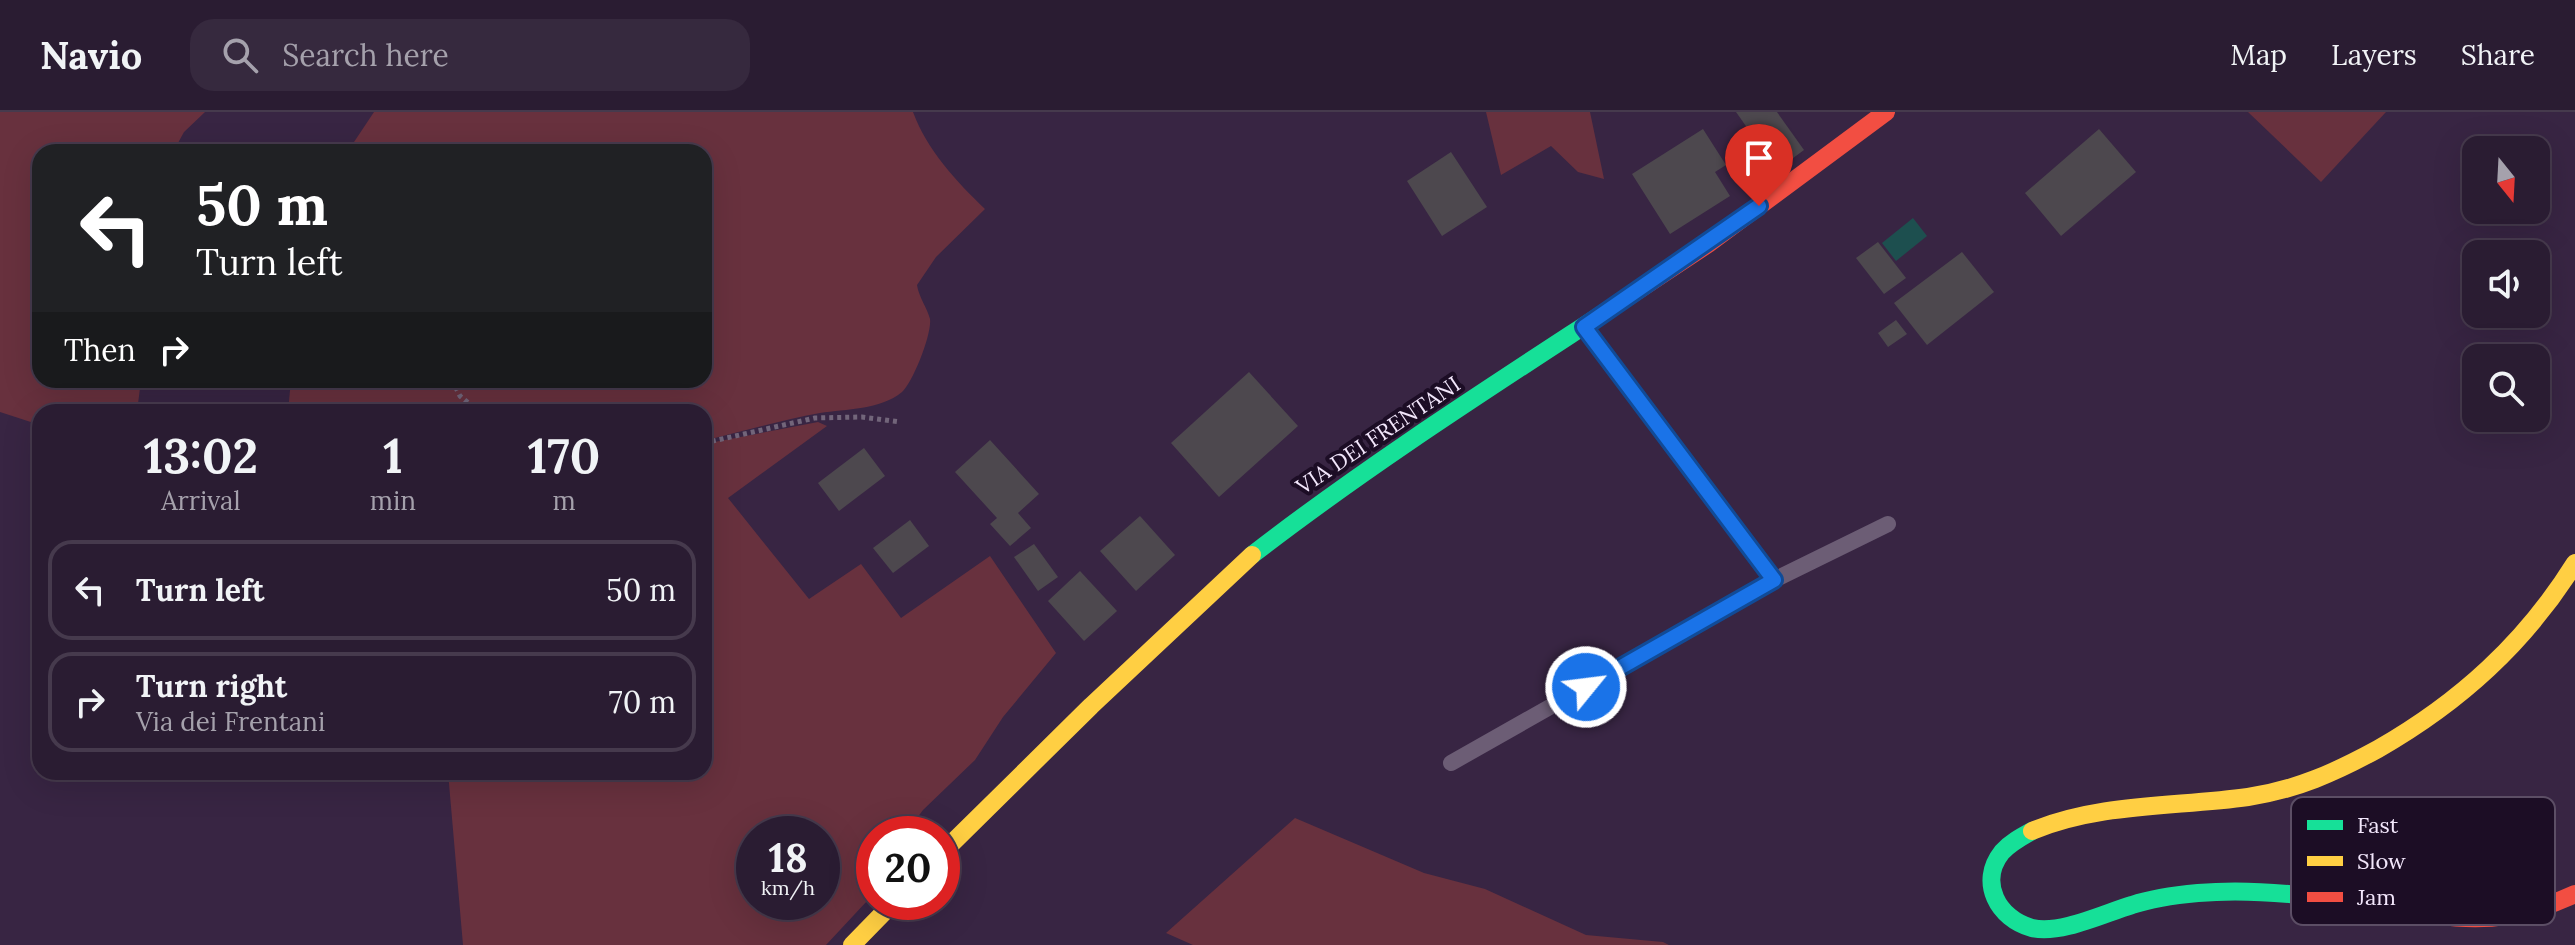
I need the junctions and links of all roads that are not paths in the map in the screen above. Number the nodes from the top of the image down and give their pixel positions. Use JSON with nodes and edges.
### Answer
{"nodes":[{"id":1,"x":1886,"y":112,"type":"edge"},
{"id":2,"x":1584,"y":327,"type":"junction"},
{"id":3,"x":1888,"y":524,"type":"dead end"},
{"id":4,"x":2575,"y":563,"type":"edge"},
{"id":5,"x":1774,"y":580,"type":"junction"},
{"id":6,"x":1451,"y":763,"type":"dead end"},
{"id":7,"x":960,"y":835,"type":"edge"},
{"id":8,"x":2291,"y":893,"type":"edge"},
{"id":9,"x":2575,"y":894,"type":"edge"},
{"id":10,"x":2555,"y":902,"type":"edge"},
{"id":11,"x":876,"y":920,"type":"edge"},
{"id":12,"x":852,"y":945,"type":"edge"}],
"edges":[{"from":1,"to":2,"type":"street","name":"VIA DEI FRENTANI"},
{"from":2,"to":5,"type":"lane"},
{"from":2,"to":7,"type":"street","name":"VIA DEI FRENTANI"},
{"from":3,"to":5,"type":"lane"},
{"from":4,"to":8,"type":"street"},
{"from":5,"to":6,"type":"lane"},
{"from":9,"to":10,"type":"street"},
{"from":11,"to":12,"type":"street"}]}
